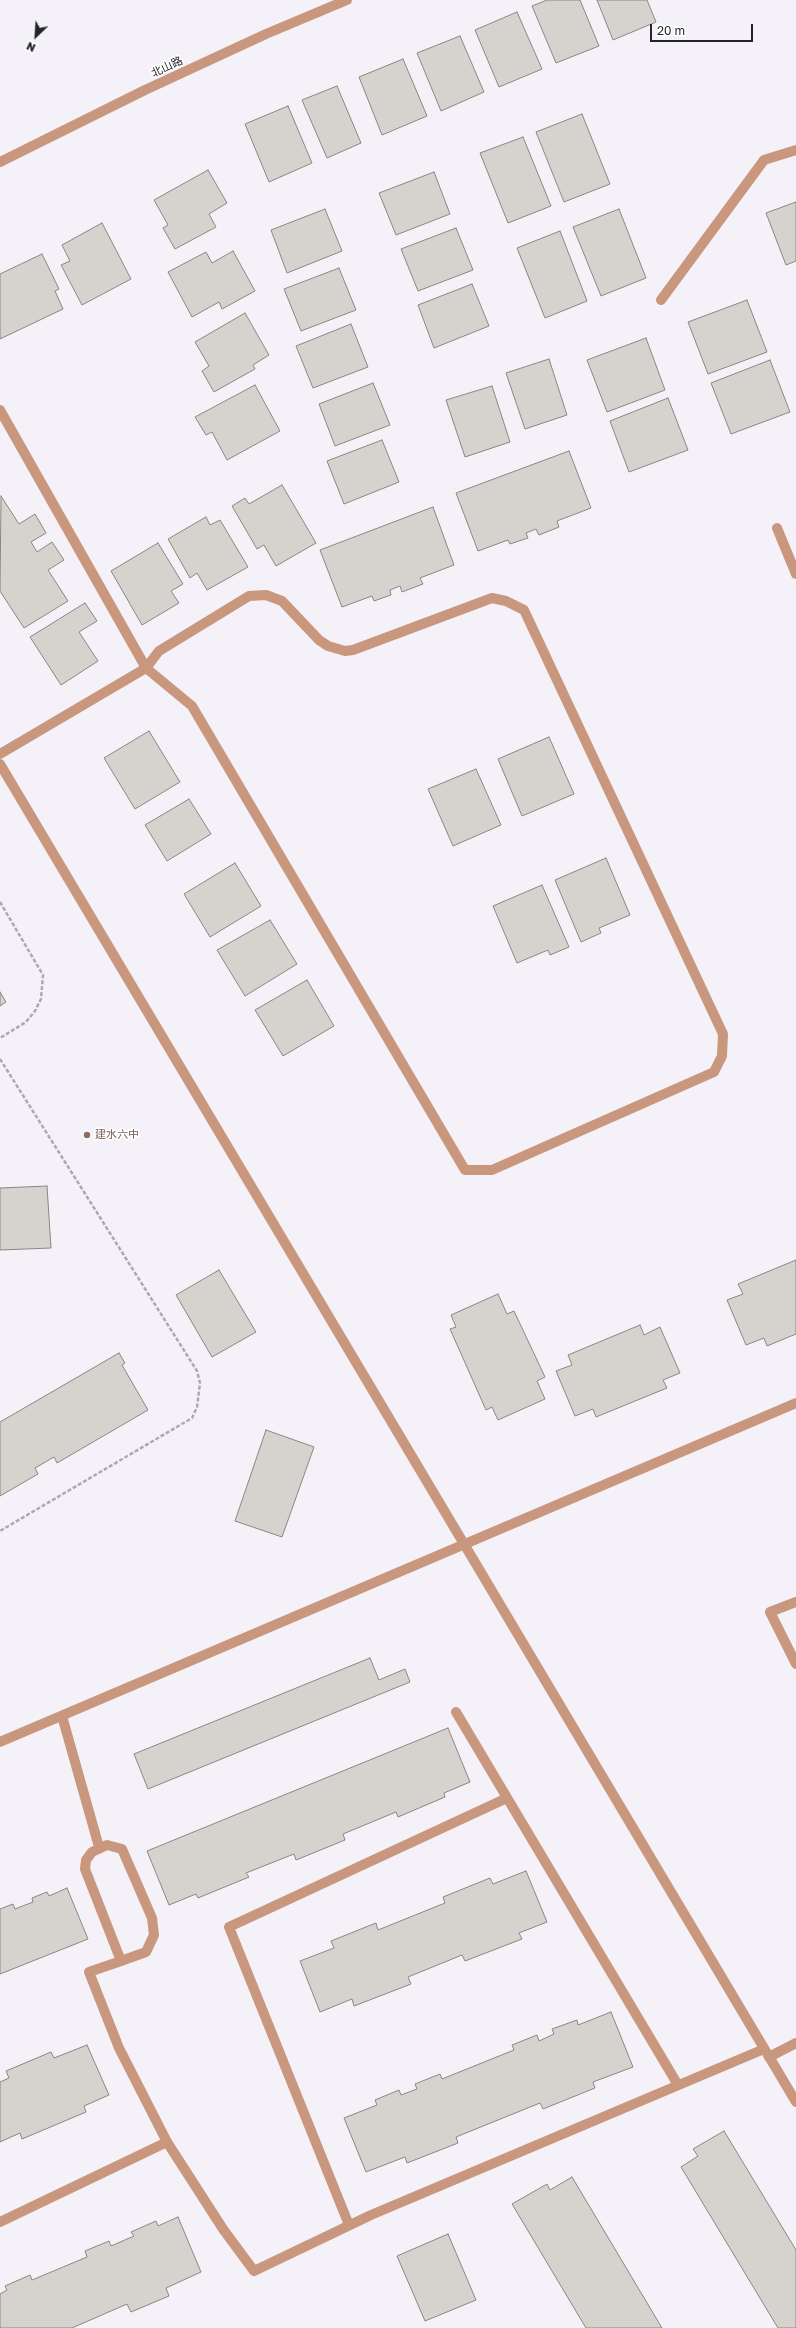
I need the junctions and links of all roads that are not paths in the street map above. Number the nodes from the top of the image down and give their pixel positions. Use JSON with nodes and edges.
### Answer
{"nodes":[{"id":1,"x":347,"y":0,"type":"edge"},
{"id":2,"x":796,"y":150,"type":"edge"},
{"id":3,"x":0,"y":162,"type":"edge"},
{"id":4,"x":661,"y":300,"type":"dead end"},
{"id":5,"x":0,"y":410,"type":"edge"},
{"id":6,"x":777,"y":528,"type":"dead end"},
{"id":7,"x":796,"y":574,"type":"edge"},
{"id":8,"x":146,"y":668,"type":"junction"},
{"id":9,"x":0,"y":754,"type":"edge"},
{"id":10,"x":0,"y":764,"type":"edge"},
{"id":11,"x":796,"y":1403,"type":"edge"},
{"id":12,"x":465,"y":1545,"type":"junction"},
{"id":13,"x":796,"y":1602,"type":"edge"},
{"id":14,"x":796,"y":1664,"type":"edge"},
{"id":15,"x":456,"y":1712,"type":"dead end"},
{"id":16,"x":62,"y":1716,"type":"junction"},
{"id":17,"x":0,"y":1742,"type":"edge"},
{"id":18,"x":507,"y":1798,"type":"junction"},
{"id":19,"x":99,"y":1847,"type":"junction"},
{"id":20,"x":121,"y":1961,"type":"junction"},
{"id":21,"x":796,"y":2043,"type":"edge"},
{"id":22,"x":766,"y":2052,"type":"junction"},
{"id":23,"x":678,"y":2085,"type":"junction"},
{"id":24,"x":796,"y":2102,"type":"edge"},
{"id":25,"x":167,"y":2142,"type":"junction"},
{"id":26,"x":0,"y":2222,"type":"edge"},
{"id":27,"x":350,"y":2225,"type":"junction"}],
"edges":[{"from":1,"to":3,"type":"street","name":"北山路"},
{"from":2,"to":4,"type":"street"},
{"from":5,"to":8,"type":"street"},
{"from":6,"to":7,"type":"street"},
{"from":8,"to":8,"type":"street"},
{"from":8,"to":9,"type":"street"},
{"from":10,"to":12,"type":"street"},
{"from":11,"to":12,"type":"street"},
{"from":12,"to":16,"type":"street"},
{"from":12,"to":22,"type":"street"},
{"from":13,"to":14,"type":"street"},
{"from":15,"to":18,"type":"street"},
{"from":16,"to":17,"type":"street"},
{"from":16,"to":19,"type":"street"},
{"from":18,"to":23,"type":"street"},
{"from":18,"to":27,"type":"street"},
{"from":19,"to":20,"type":"street"},
{"from":19,"to":20,"type":"street"},
{"from":20,"to":25,"type":"street"},
{"from":21,"to":22,"type":"street"},
{"from":22,"to":23,"type":"street"},
{"from":22,"to":24,"type":"street"},
{"from":23,"to":27,"type":"street"},
{"from":25,"to":26,"type":"street"},
{"from":25,"to":27,"type":"street"}]}
